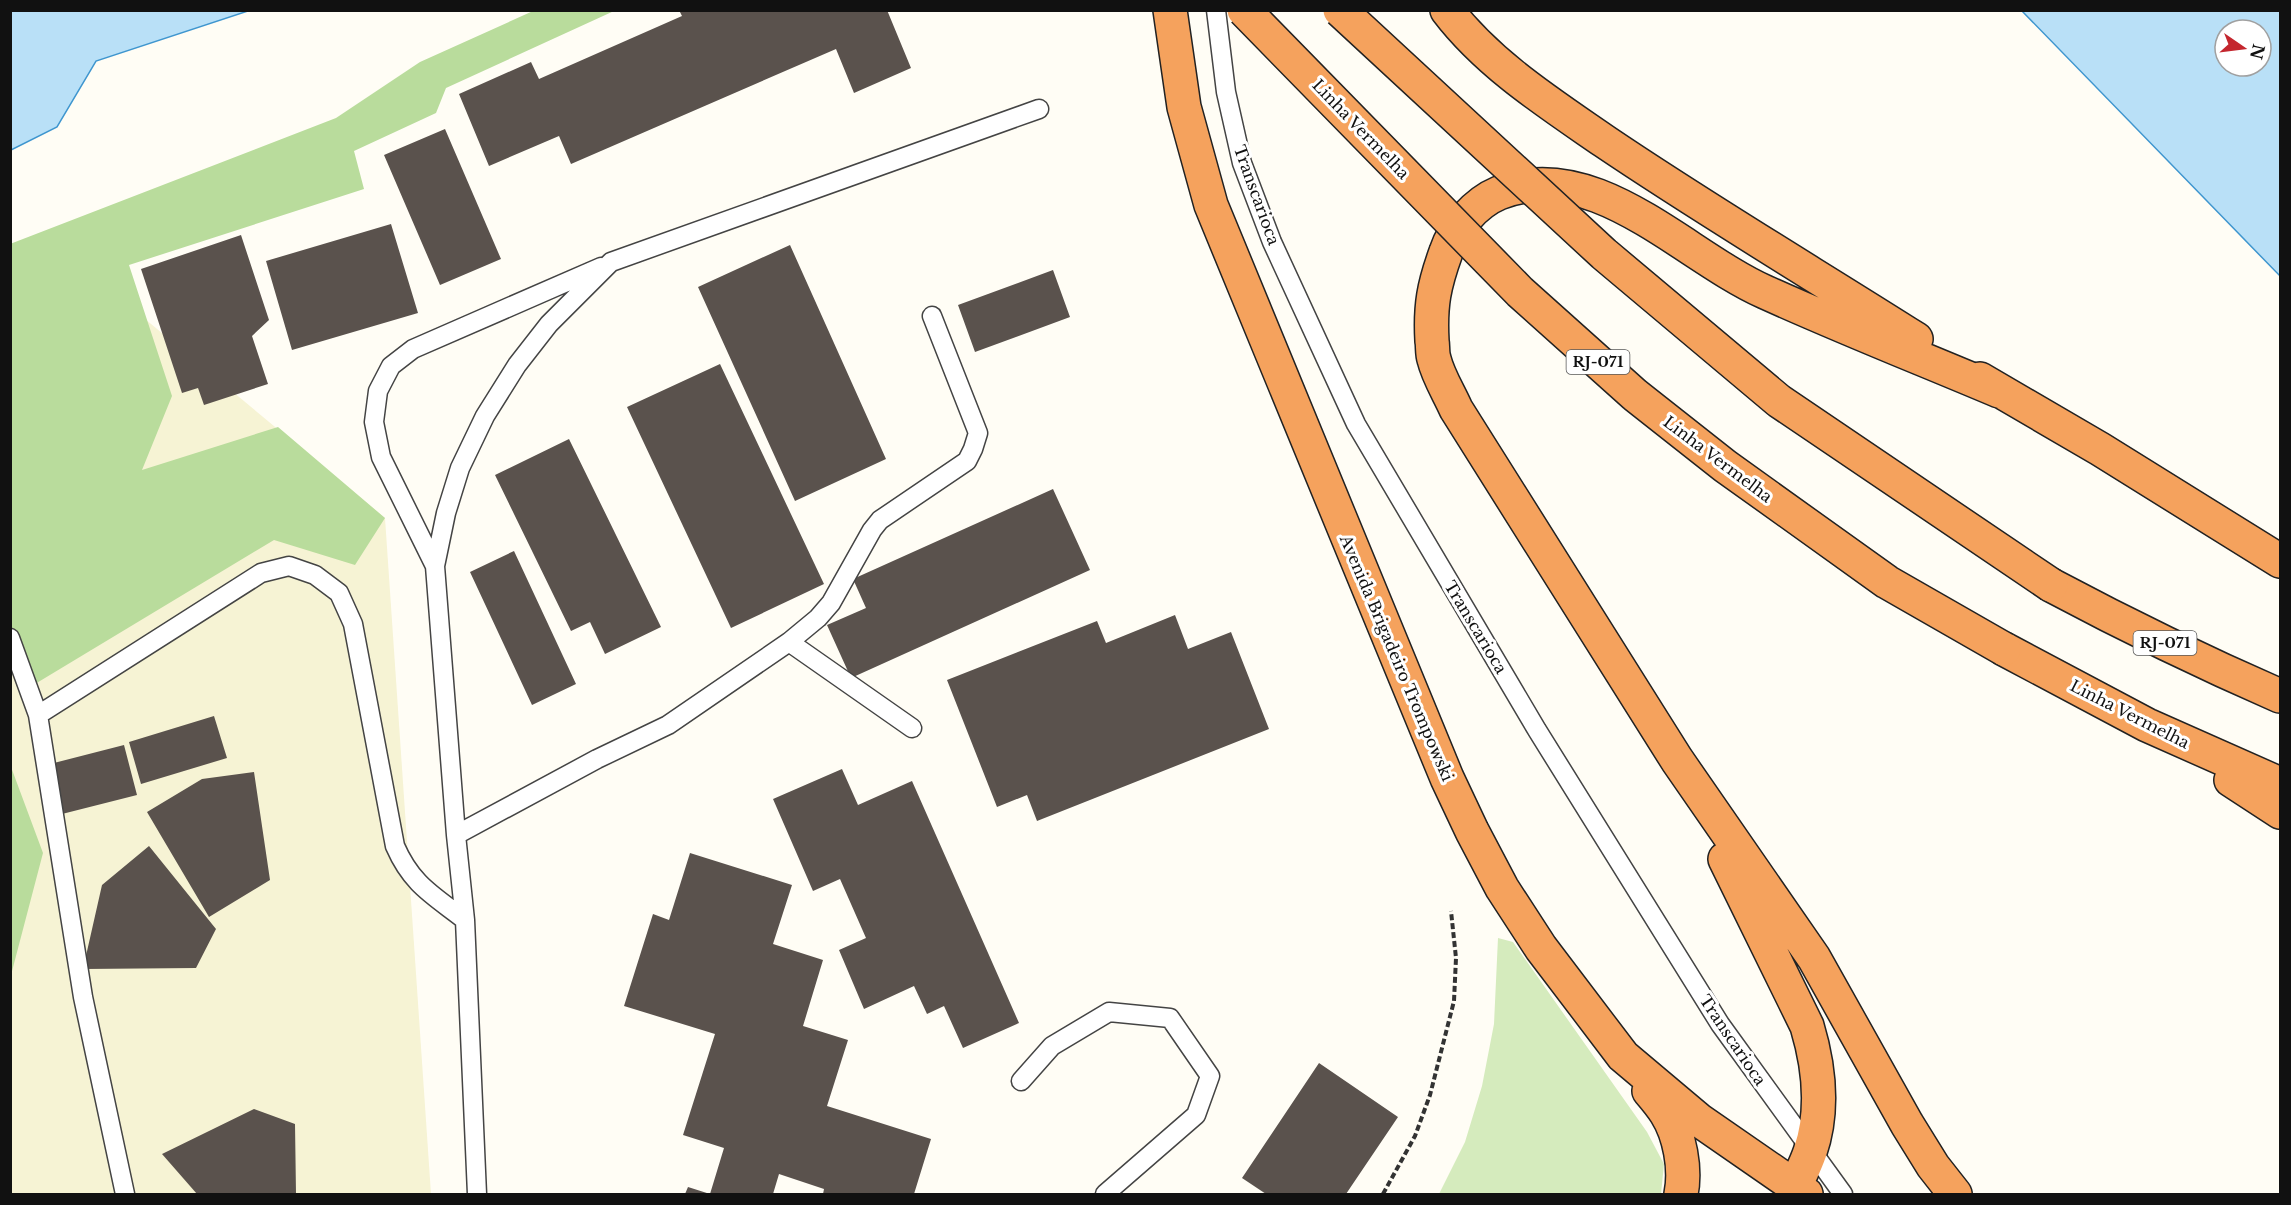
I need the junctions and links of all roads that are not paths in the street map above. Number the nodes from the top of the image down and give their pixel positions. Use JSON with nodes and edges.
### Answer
{"nodes":[{"id":1,"x":1170,"y":10,"type":"edge"},
{"id":2,"x":1216,"y":10,"type":"edge"},
{"id":3,"x":1244,"y":10,"type":"edge"},
{"id":4,"x":1340,"y":10,"type":"edge"},
{"id":5,"x":1447,"y":10,"type":"edge"},
{"id":6,"x":1038,"y":109,"type":"dead end"},
{"id":7,"x":611,"y":262,"type":"junction"},
{"id":8,"x":932,"y":316,"type":"dead end"},
{"id":9,"x":1999,"y":391,"type":"junction"},
{"id":10,"x":2280,"y":561,"type":"edge"},
{"id":11,"x":435,"y":566,"type":"junction"},
{"id":12,"x":10,"y":638,"type":"edge"},
{"id":13,"x":789,"y":642,"type":"junction"},
{"id":14,"x":2280,"y":696,"type":"edge"},
{"id":15,"x":38,"y":715,"type":"junction"},
{"id":16,"x":2146,"y":725,"type":"junction"},
{"id":17,"x":912,"y":728,"type":"dead end"},
{"id":18,"x":1677,"y":760,"type":"junction"},
{"id":19,"x":2280,"y":784,"type":"edge"},
{"id":20,"x":2280,"y":812,"type":"edge"},
{"id":21,"x":456,"y":835,"type":"junction"},
{"id":22,"x":465,"y":920,"type":"junction"},
{"id":23,"x":1623,"y":1056,"type":"junction"},
{"id":24,"x":1020,"y":1081,"type":"dead end"},
{"id":25,"x":1810,"y":1150,"type":"junction"},
{"id":26,"x":1800,"y":1191,"type":"edge"},
{"id":27,"x":125,"y":1194,"type":"edge"},
{"id":28,"x":477,"y":1194,"type":"edge"},
{"id":29,"x":1105,"y":1194,"type":"edge"},
{"id":30,"x":1681,"y":1194,"type":"edge"},
{"id":31,"x":1843,"y":1194,"type":"edge"},
{"id":32,"x":1955,"y":1194,"type":"edge"}],
"edges":[{"from":1,"to":23,"type":"highway","name":"Avenida Brigadeiro Trompowski"},
{"from":2,"to":25,"type":"lane","name":"Transcarioca"},
{"from":3,"to":16,"type":"highway","name":"Linha Vermelha","number":"RJ-071","bridge":true},
{"from":4,"to":14,"type":"highway","number":"RJ-071","bridge":true},
{"from":5,"to":9,"type":"highway"},
{"from":6,"to":7,"type":"lane"},
{"from":7,"to":11,"type":"lane"},
{"from":7,"to":11,"type":"lane"},
{"from":8,"to":13,"type":"lane"},
{"from":9,"to":10,"type":"highway"},
{"from":9,"to":18,"type":"highway"},
{"from":11,"to":21,"type":"lane"},
{"from":12,"to":15,"type":"lane"},
{"from":13,"to":17,"type":"lane"},
{"from":13,"to":21,"type":"lane"},
{"from":15,"to":22,"type":"lane"},
{"from":15,"to":27,"type":"lane"},
{"from":16,"to":19,"type":"highway","name":"Linha Vermelha","number":"RJ-071"},
{"from":16,"to":20,"type":"highway"},
{"from":18,"to":25,"type":"highway"},
{"from":18,"to":32,"type":"highway"},
{"from":21,"to":22,"type":"lane"},
{"from":22,"to":28,"type":"lane"},
{"from":23,"to":26,"type":"highway","name":"Avenida Brigadeiro Trompowski"},
{"from":23,"to":30,"type":"highway"},
{"from":24,"to":29,"type":"lane"},
{"from":25,"to":26,"type":"highway"},
{"from":25,"to":31,"type":"lane","name":"Transcarioca"}]}
